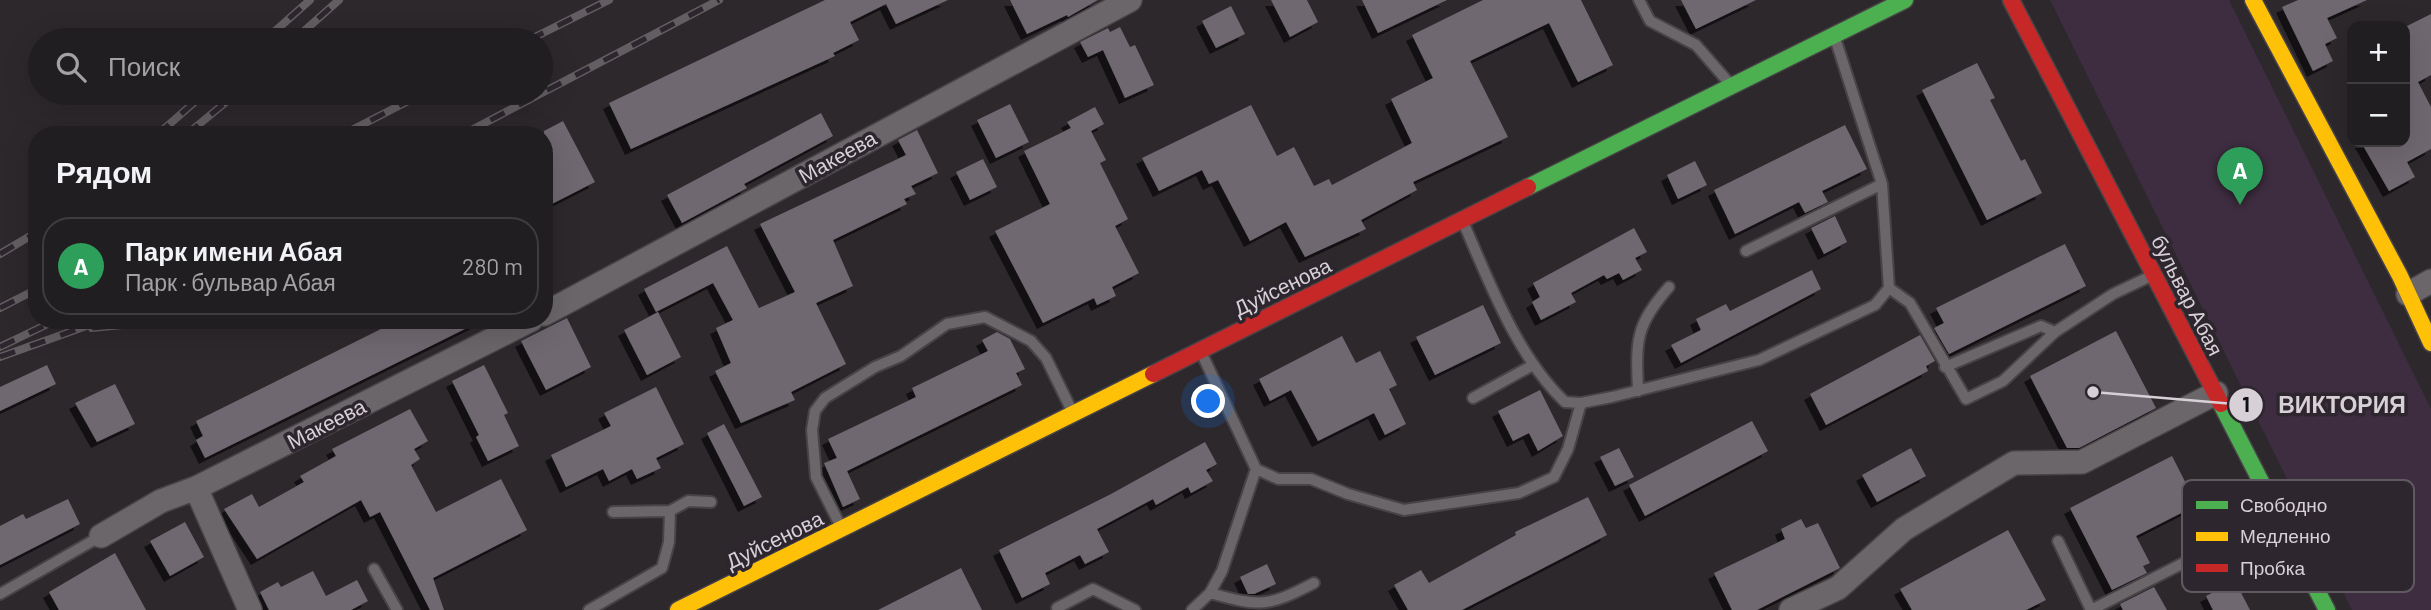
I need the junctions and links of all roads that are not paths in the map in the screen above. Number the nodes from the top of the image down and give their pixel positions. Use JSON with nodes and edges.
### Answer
{"nodes":[{"id":1,"x":1130,"y":0,"type":"edge"},
{"id":2,"x":1639,"y":0,"type":"edge"},
{"id":3,"x":1905,"y":0,"type":"edge"},
{"id":4,"x":2011,"y":0,"type":"edge"},
{"id":5,"x":2256,"y":1,"type":"edge"},
{"id":6,"x":1834,"y":36,"type":"junction"},
{"id":7,"x":1732,"y":86,"type":"junction"},
{"id":8,"x":1882,"y":184,"type":"junction"},
{"id":9,"x":1463,"y":220,"type":"junction"},
{"id":10,"x":1745,"y":251,"type":"dead end"},
{"id":11,"x":2154,"y":274,"type":"junction"},
{"id":12,"x":2431,"y":281,"type":"edge"},
{"id":13,"x":1669,"y":287,"type":"dead end"},
{"id":14,"x":1889,"y":288,"type":"junction"},
{"id":15,"x":2408,"y":294,"type":"junction"},
{"id":16,"x":553,"y":309,"type":"edge"},
{"id":17,"x":513,"y":329,"type":"edge"},
{"id":18,"x":2055,"y":332,"type":"junction"},
{"id":19,"x":2431,"y":343,"type":"edge"},
{"id":20,"x":1200,"y":350,"type":"junction"},
{"id":21,"x":1533,"y":365,"type":"junction"},
{"id":22,"x":1945,"y":368,"type":"junction"},
{"id":23,"x":1638,"y":391,"type":"junction"},
{"id":24,"x":2216,"y":393,"type":"junction"},
{"id":25,"x":1473,"y":398,"type":"dead end"},
{"id":26,"x":1581,"y":403,"type":"junction"},
{"id":27,"x":1074,"y":413,"type":"junction"},
{"id":28,"x":1256,"y":469,"type":"junction"},
{"id":29,"x":2260,"y":480,"type":"edge"},
{"id":30,"x":196,"y":488,"type":"junction"},
{"id":31,"x":711,"y":502,"type":"dead end"},
{"id":32,"x":670,"y":511,"type":"junction"},
{"id":33,"x":613,"y":512,"type":"dead end"},
{"id":34,"x":841,"y":529,"type":"junction"},
{"id":35,"x":101,"y":536,"type":"joint"},
{"id":36,"x":2058,"y":541,"type":"dead end"},
{"id":37,"x":2182,"y":564,"type":"edge"},
{"id":38,"x":374,"y":569,"type":"dead end"},
{"id":39,"x":1314,"y":583,"type":"dead end"},
{"id":40,"x":2318,"y":592,"type":"edge"},
{"id":41,"x":1210,"y":593,"type":"junction"},
{"id":42,"x":0,"y":594,"type":"edge"},
{"id":43,"x":1057,"y":608,"type":"dead end"},
{"id":44,"x":250,"y":610,"type":"edge"},
{"id":45,"x":397,"y":610,"type":"edge"},
{"id":46,"x":589,"y":610,"type":"edge"},
{"id":47,"x":678,"y":610,"type":"edge"},
{"id":48,"x":1135,"y":610,"type":"edge"},
{"id":49,"x":1192,"y":610,"type":"edge"},
{"id":50,"x":1791,"y":610,"type":"edge"},
{"id":51,"x":2091,"y":610,"type":"edge"},
{"id":52,"x":2327,"y":610,"type":"edge"}],
"edges":[{"from":1,"to":16,"type":"street","name":"Макеева"},
{"from":2,"to":7,"type":"lane"},
{"from":3,"to":6,"type":"street","name":"Дуйсенова"},
{"from":4,"to":11,"type":"street","name":"бульвар Абая"},
{"from":5,"to":15,"type":"street"},
{"from":6,"to":7,"type":"street","name":"Дуйсенова"},
{"from":6,"to":8,"type":"lane"},
{"from":7,"to":9,"type":"street","name":"Дуйсенова"},
{"from":8,"to":10,"type":"lane"},
{"from":8,"to":14,"type":"lane"},
{"from":9,"to":20,"type":"street","name":"Дуйсенова"},
{"from":9,"to":21,"type":"lane"},
{"from":11,"to":18,"type":"lane"},
{"from":11,"to":24,"type":"street","name":"бульвар Абая"},
{"from":12,"to":15,"type":"street"},
{"from":13,"to":23,"type":"lane"},
{"from":14,"to":22,"type":"lane"},
{"from":14,"to":23,"type":"lane"},
{"from":15,"to":19,"type":"street"},
{"from":17,"to":30,"type":"street","name":"Макеева"},
{"from":18,"to":22,"type":"lane"},
{"from":18,"to":22,"type":"lane"},
{"from":20,"to":27,"type":"street","name":"Дуйсенова"},
{"from":20,"to":28,"type":"lane"},
{"from":21,"to":25,"type":"lane"},
{"from":21,"to":26,"type":"lane"},
{"from":23,"to":26,"type":"lane"},
{"from":24,"to":29,"type":"street","name":"бульвар Абая"},
{"from":24,"to":50,"type":"street"},
{"from":26,"to":28,"type":"lane"},
{"from":27,"to":34,"type":"street","name":"Дуйсенова"},
{"from":27,"to":34,"type":"lane"},
{"from":28,"to":41,"type":"lane"},
{"from":30,"to":35,"type":"street","name":"Макеева"},
{"from":30,"to":44,"type":"street"},
{"from":31,"to":32,"type":"lane"},
{"from":32,"to":33,"type":"lane"},
{"from":32,"to":46,"type":"lane"},
{"from":34,"to":47,"type":"street","name":"Дуйсенова"},
{"from":35,"to":42,"type":"lane"},
{"from":36,"to":51,"type":"lane"},
{"from":37,"to":51,"type":"lane"},
{"from":38,"to":45,"type":"lane"},
{"from":39,"to":41,"type":"lane"},
{"from":40,"to":52,"type":"street","name":"бульвар Абая"},
{"from":41,"to":49,"type":"lane"},
{"from":43,"to":48,"type":"lane"}]}
